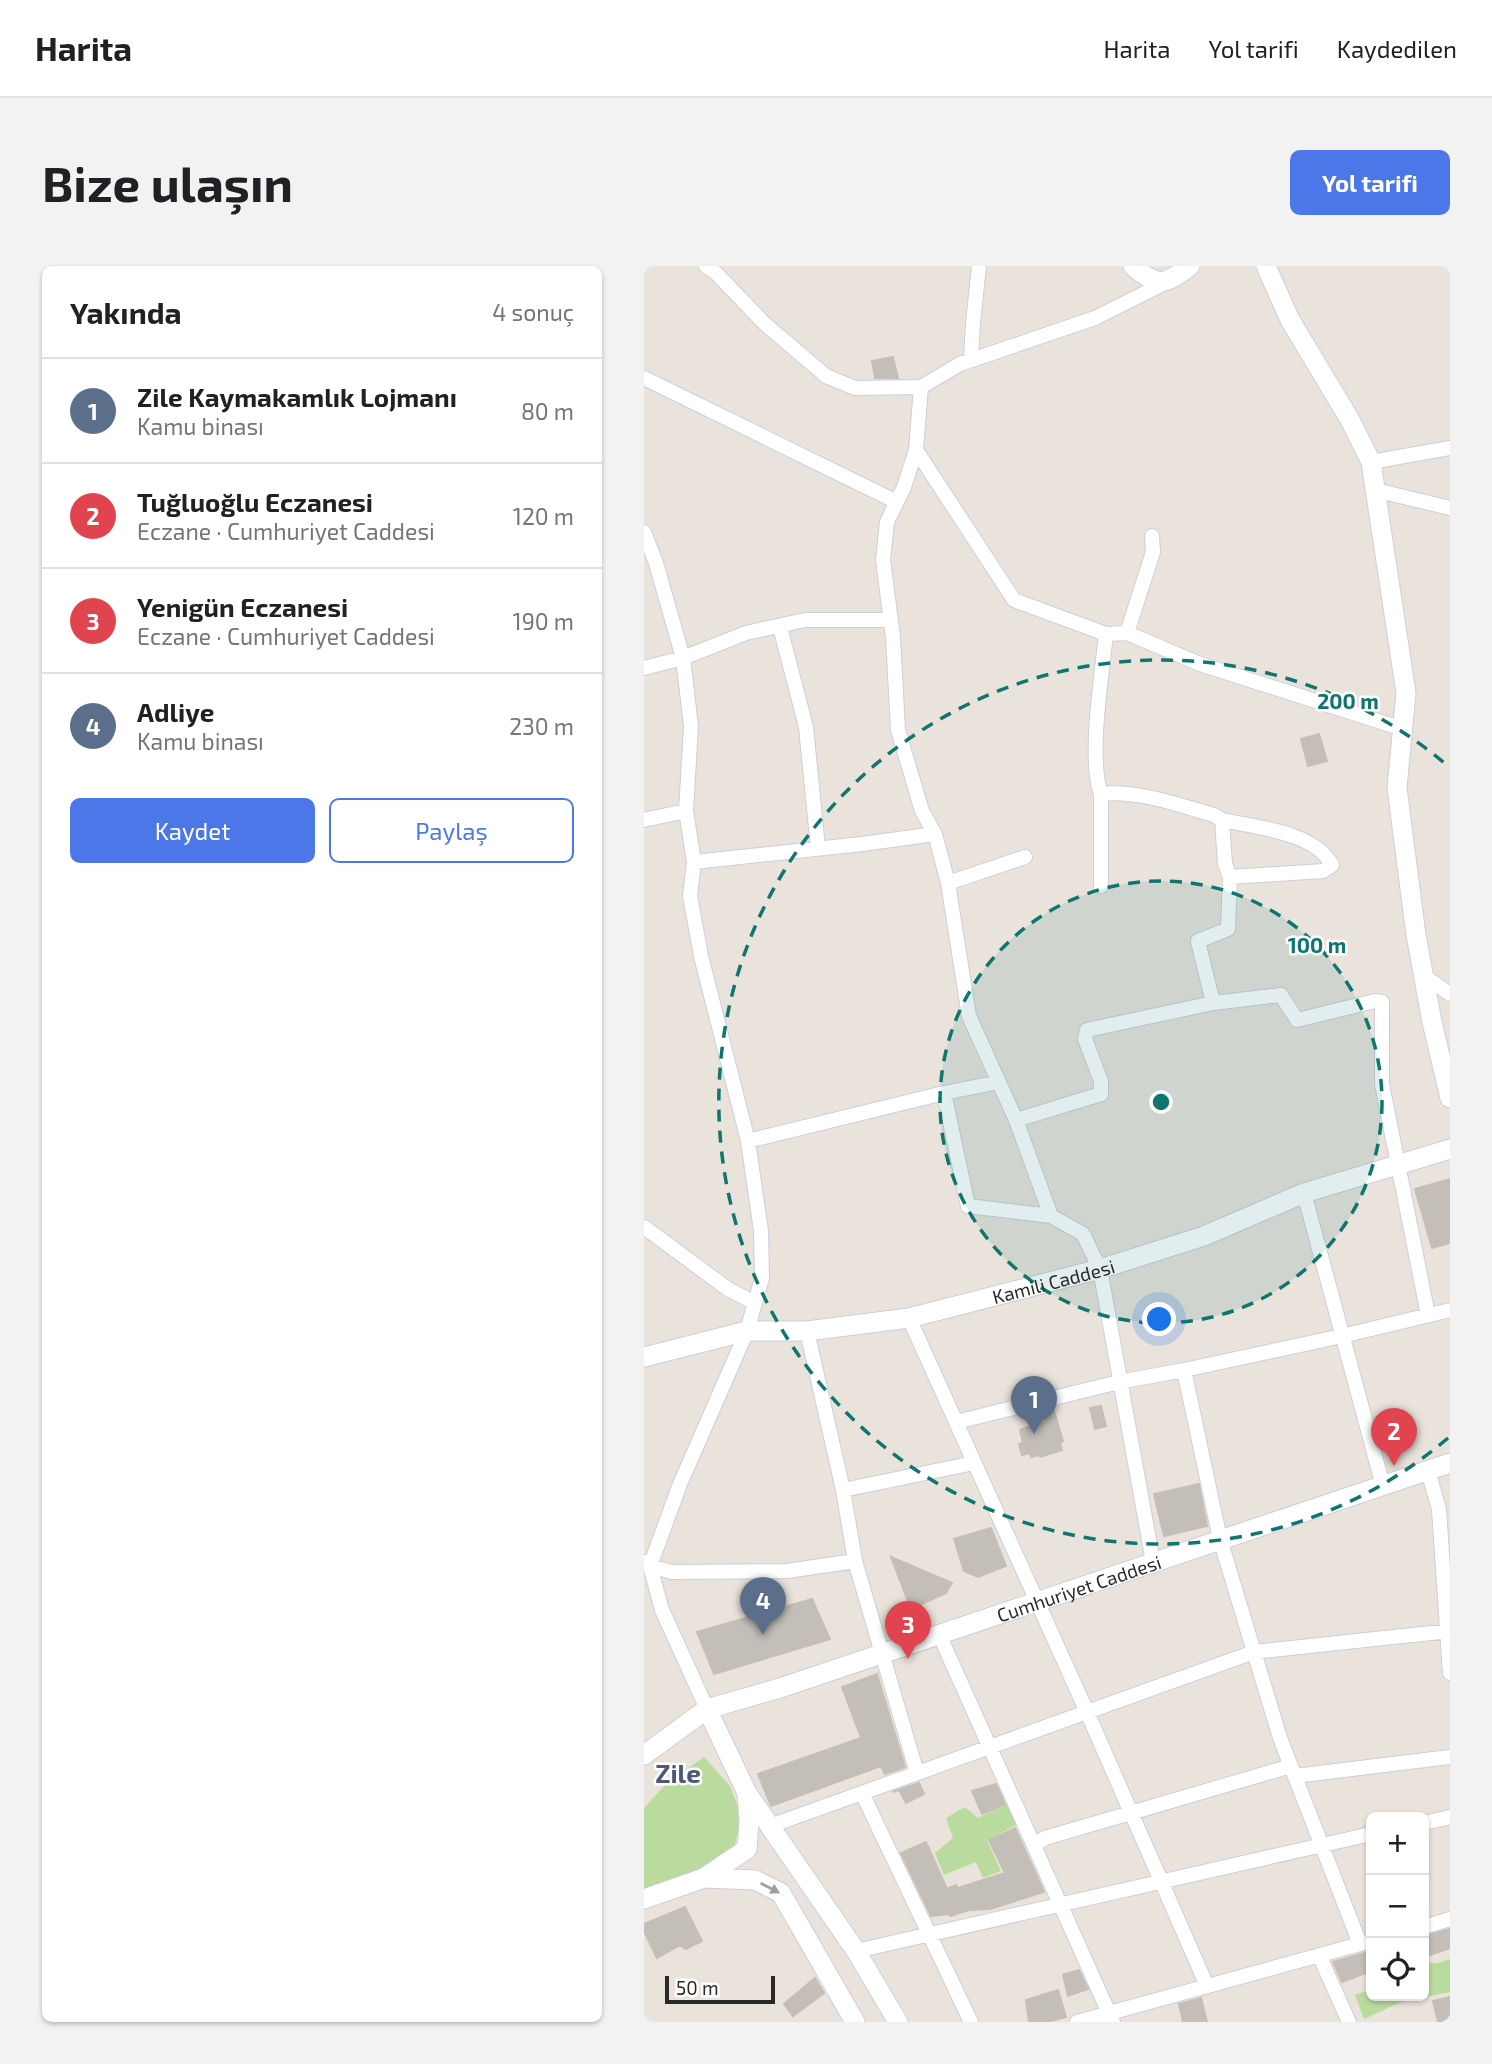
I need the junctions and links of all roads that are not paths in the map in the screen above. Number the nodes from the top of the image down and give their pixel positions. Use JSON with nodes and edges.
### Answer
{"nodes":[{"id":1,"x":706,"y":266,"type":"edge"},
{"id":2,"x":979,"y":266,"type":"edge"},
{"id":3,"x":1133,"y":266,"type":"edge"},
{"id":4,"x":1190,"y":266,"type":"edge"},
{"id":5,"x":1266,"y":266,"type":"edge"},
{"id":6,"x":1168,"y":281,"type":"junction"},
{"id":7,"x":971,"y":360,"type":"junction"},
{"id":8,"x":644,"y":378,"type":"edge"},
{"id":9,"x":921,"y":387,"type":"junction"},
{"id":10,"x":1450,"y":448,"type":"edge"},
{"id":11,"x":916,"y":450,"type":"junction"},
{"id":12,"x":1371,"y":462,"type":"junction"},
{"id":13,"x":1375,"y":490,"type":"junction"},
{"id":14,"x":897,"y":502,"type":"junction"},
{"id":15,"x":1450,"y":508,"type":"edge"},
{"id":16,"x":644,"y":532,"type":"edge"},
{"id":17,"x":1152,"y":536,"type":"dead end"},
{"id":18,"x":650,"y":564,"type":"edge"},
{"id":19,"x":891,"y":620,"type":"junction"},
{"id":20,"x":780,"y":627,"type":"junction"},
{"id":21,"x":1127,"y":633,"type":"junction"},
{"id":22,"x":1106,"y":634,"type":"junction"},
{"id":23,"x":683,"y":658,"type":"junction"},
{"id":24,"x":644,"y":668,"type":"edge"},
{"id":25,"x":1403,"y":729,"type":"junction"},
{"id":26,"x":1101,"y":794,"type":"junction"},
{"id":27,"x":686,"y":811,"type":"junction"},
{"id":28,"x":644,"y":820,"type":"edge"},
{"id":29,"x":1222,"y":820,"type":"junction"},
{"id":30,"x":935,"y":834,"type":"junction"},
{"id":31,"x":818,"y":848,"type":"junction"},
{"id":32,"x":1025,"y":857,"type":"dead end"},
{"id":33,"x":694,"y":862,"type":"junction"},
{"id":34,"x":1230,"y":877,"type":"junction"},
{"id":35,"x":948,"y":883,"type":"junction"},
{"id":36,"x":1101,"y":887,"type":"dead end"},
{"id":37,"x":1424,"y":976,"type":"junction"},
{"id":38,"x":1450,"y":994,"type":"edge"},
{"id":39,"x":1213,"y":1003,"type":"junction"},
{"id":40,"x":999,"y":1082,"type":"junction"},
{"id":41,"x":944,"y":1093,"type":"junction"},
{"id":42,"x":1450,"y":1098,"type":"edge"},
{"id":43,"x":1016,"y":1120,"type":"junction"},
{"id":44,"x":748,"y":1141,"type":"junction"},
{"id":45,"x":1450,"y":1149,"type":"edge"},
{"id":46,"x":1398,"y":1165,"type":"junction"},
{"id":47,"x":1304,"y":1193,"type":"junction"},
{"id":48,"x":1051,"y":1216,"type":"junction"},
{"id":49,"x":644,"y":1227,"type":"edge"},
{"id":50,"x":1100,"y":1269,"type":"junction"},
{"id":51,"x":755,"y":1303,"type":"junction"},
{"id":52,"x":1450,"y":1310,"type":"edge"},
{"id":53,"x":1428,"y":1315,"type":"junction"},
{"id":54,"x":909,"y":1318,"type":"junction"},
{"id":55,"x":747,"y":1331,"type":"junction"},
{"id":56,"x":807,"y":1331,"type":"junction"},
{"id":57,"x":1342,"y":1336,"type":"junction"},
{"id":58,"x":644,"y":1357,"type":"edge"},
{"id":59,"x":1185,"y":1370,"type":"junction"},
{"id":60,"x":1119,"y":1381,"type":"junction"},
{"id":61,"x":956,"y":1422,"type":"junction"},
{"id":62,"x":974,"y":1463,"type":"junction"},
{"id":63,"x":1450,"y":1463,"type":"edge"},
{"id":64,"x":1428,"y":1471,"type":"junction"},
{"id":65,"x":1383,"y":1486,"type":"junction"},
{"id":66,"x":843,"y":1490,"type":"junction"},
{"id":67,"x":1220,"y":1539,"type":"junction"},
{"id":68,"x":855,"y":1560,"type":"junction"},
{"id":69,"x":1153,"y":1562,"type":"junction"},
{"id":70,"x":647,"y":1564,"type":"edge"},
{"id":71,"x":1037,"y":1601,"type":"junction"},
{"id":72,"x":1448,"y":1631,"type":"edge"},
{"id":73,"x":939,"y":1634,"type":"junction"},
{"id":74,"x":1254,"y":1652,"type":"junction"},
{"id":75,"x":883,"y":1653,"type":"junction"},
{"id":76,"x":1450,"y":1673,"type":"edge"},
{"id":77,"x":707,"y":1709,"type":"junction"},
{"id":78,"x":1087,"y":1712,"type":"junction"},
{"id":79,"x":989,"y":1748,"type":"junction"},
{"id":80,"x":644,"y":1755,"type":"edge"},
{"id":81,"x":1450,"y":1757,"type":"edge"},
{"id":82,"x":1293,"y":1771,"type":"junction"},
{"id":83,"x":917,"y":1773,"type":"junction"},
{"id":84,"x":747,"y":1793,"type":"junction"},
{"id":85,"x":862,"y":1793,"type":"junction"},
{"id":86,"x":1132,"y":1813,"type":"junction"},
{"id":87,"x":1450,"y":1817,"type":"edge"},
{"id":88,"x":1429,"y":1822,"type":"edge"},
{"id":89,"x":770,"y":1826,"type":"junction"},
{"id":90,"x":1366,"y":1835,"type":"edge"},
{"id":91,"x":1034,"y":1845,"type":"junction"},
{"id":92,"x":1321,"y":1845,"type":"junction"},
{"id":93,"x":704,"y":1878,"type":"junction"},
{"id":94,"x":1161,"y":1881,"type":"junction"},
{"id":95,"x":644,"y":1899,"type":"edge"},
{"id":96,"x":1061,"y":1905,"type":"junction"},
{"id":97,"x":1450,"y":1919,"type":"edge"},
{"id":98,"x":1429,"y":1925,"type":"edge"},
{"id":99,"x":928,"y":1934,"type":"junction"},
{"id":100,"x":1365,"y":1943,"type":"edge"},
{"id":101,"x":856,"y":1951,"type":"junction"},
{"id":102,"x":1319,"y":1955,"type":"junction"},
{"id":103,"x":1208,"y":1986,"type":"junction"},
{"id":104,"x":1110,"y":2018,"type":"edge"},
{"id":105,"x":855,"y":2022,"type":"edge"},
{"id":106,"x":898,"y":2022,"type":"edge"},
{"id":107,"x":971,"y":2022,"type":"edge"},
{"id":108,"x":1077,"y":2022,"type":"edge"},
{"id":109,"x":1349,"y":2022,"type":"edge"}],
"edges":[{"from":1,"to":9,"type":"street"},
{"from":2,"to":7,"type":"street"},
{"from":3,"to":6,"type":"main road"},
{"from":4,"to":6,"type":"main road"},
{"from":5,"to":12,"type":"main road"},
{"from":6,"to":7,"type":"street"},
{"from":7,"to":9,"type":"street"},
{"from":8,"to":14,"type":"street"},
{"from":9,"to":11,"type":"street"},
{"from":10,"to":12,"type":"street"},
{"from":11,"to":14,"type":"street"},
{"from":11,"to":22,"type":"street"},
{"from":12,"to":13,"type":"main road"},
{"from":13,"to":15,"type":"street"},
{"from":13,"to":25,"type":"main road"},
{"from":14,"to":19,"type":"street"},
{"from":16,"to":18,"type":"street"},
{"from":17,"to":21,"type":"street"},
{"from":18,"to":23,"type":"street"},
{"from":19,"to":20,"type":"street"},
{"from":19,"to":30,"type":"street"},
{"from":20,"to":23,"type":"street"},
{"from":20,"to":31,"type":"street"},
{"from":21,"to":22,"type":"street"},
{"from":21,"to":25,"type":"street"},
{"from":22,"to":26,"type":"street"},
{"from":23,"to":24,"type":"street"},
{"from":23,"to":27,"type":"street"},
{"from":25,"to":37,"type":"main road"},
{"from":26,"to":29,"type":"street"},
{"from":26,"to":36,"type":"street"},
{"from":27,"to":28,"type":"street"},
{"from":27,"to":33,"type":"street"},
{"from":29,"to":34,"type":"street"},
{"from":29,"to":34,"type":"street"},
{"from":30,"to":31,"type":"street"},
{"from":30,"to":35,"type":"street"},
{"from":31,"to":33,"type":"street"},
{"from":32,"to":35,"type":"street"},
{"from":33,"to":44,"type":"street"},
{"from":34,"to":39,"type":"street"},
{"from":35,"to":40,"type":"street"},
{"from":37,"to":38,"type":"street"},
{"from":37,"to":42,"type":"main road"},
{"from":39,"to":43,"type":"street"},
{"from":39,"to":46,"type":"street"},
{"from":40,"to":41,"type":"street"},
{"from":40,"to":43,"type":"street"},
{"from":41,"to":44,"type":"street"},
{"from":41,"to":48,"type":"street"},
{"from":43,"to":48,"type":"street"},
{"from":44,"to":51,"type":"street"},
{"from":45,"to":46,"type":"main road","name":"Kamili Caddesi"},
{"from":46,"to":47,"type":"main road","name":"Kamili Caddesi"},
{"from":46,"to":53,"type":"street"},
{"from":47,"to":50,"type":"main road","name":"Kamili Caddesi"},
{"from":47,"to":57,"type":"street"},
{"from":48,"to":50,"type":"street"},
{"from":49,"to":51,"type":"street"},
{"from":50,"to":54,"type":"main road","name":"Kamili Caddesi"},
{"from":50,"to":60,"type":"street"},
{"from":51,"to":55,"type":"street"},
{"from":52,"to":53,"type":"street"},
{"from":53,"to":57,"type":"street"},
{"from":54,"to":56,"type":"main road","name":"Kamili Caddesi"},
{"from":54,"to":61,"type":"street"},
{"from":55,"to":56,"type":"main road","name":"Kamili Caddesi"},
{"from":55,"to":58,"type":"main road","name":"Kamili Caddesi"},
{"from":55,"to":70,"type":"street"},
{"from":56,"to":66,"type":"street"},
{"from":57,"to":59,"type":"street"},
{"from":57,"to":65,"type":"street"},
{"from":59,"to":60,"type":"street"},
{"from":59,"to":67,"type":"street"},
{"from":60,"to":61,"type":"street"},
{"from":60,"to":69,"type":"street"},
{"from":61,"to":62,"type":"street"},
{"from":62,"to":66,"type":"street"},
{"from":62,"to":71,"type":"street"},
{"from":63,"to":64,"type":"main road","name":"Cumhuriyet Caddesi"},
{"from":64,"to":65,"type":"main road","name":"Cumhuriyet Caddesi"},
{"from":64,"to":72,"type":"street"},
{"from":65,"to":67,"type":"main road","name":"Cumhuriyet Caddesi"},
{"from":66,"to":68,"type":"street"},
{"from":67,"to":69,"type":"main road","name":"Cumhuriyet Caddesi"},
{"from":67,"to":74,"type":"street"},
{"from":68,"to":70,"type":"street"},
{"from":68,"to":75,"type":"street"},
{"from":69,"to":71,"type":"main road","name":"Cumhuriyet Caddesi"},
{"from":70,"to":77,"type":"street"},
{"from":71,"to":73,"type":"main road","name":"Cumhuriyet Caddesi"},
{"from":71,"to":78,"type":"street"},
{"from":72,"to":74,"type":"street"},
{"from":72,"to":76,"type":"street"},
{"from":73,"to":75,"type":"main road","name":"Cumhuriyet Caddesi"},
{"from":73,"to":79,"type":"street"},
{"from":74,"to":78,"type":"street"},
{"from":74,"to":82,"type":"street"},
{"from":75,"to":77,"type":"main road","name":"Cumhuriyet Caddesi"},
{"from":75,"to":83,"type":"street"},
{"from":77,"to":80,"type":"main road"},
{"from":77,"to":84,"type":"main road"},
{"from":78,"to":79,"type":"street"},
{"from":78,"to":86,"type":"street"},
{"from":79,"to":83,"type":"street"},
{"from":79,"to":91,"type":"street"},
{"from":81,"to":82,"type":"street"},
{"from":82,"to":86,"type":"street"},
{"from":82,"to":92,"type":"street"},
{"from":83,"to":85,"type":"street"},
{"from":84,"to":89,"type":"main road"},
{"from":84,"to":93,"type":"main road"},
{"from":85,"to":89,"type":"street"},
{"from":85,"to":99,"type":"street"},
{"from":86,"to":91,"type":"street"},
{"from":86,"to":94,"type":"street"},
{"from":87,"to":88,"type":"street"},
{"from":89,"to":101,"type":"main road"},
{"from":90,"to":92,"type":"street"},
{"from":91,"to":96,"type":"street"},
{"from":92,"to":94,"type":"street"},
{"from":92,"to":100,"type":"street"},
{"from":93,"to":95,"type":"main road"},
{"from":93,"to":105,"type":"main road","one_way":true},
{"from":94,"to":96,"type":"street"},
{"from":94,"to":103,"type":"street"},
{"from":96,"to":99,"type":"street"},
{"from":96,"to":104,"type":"street"},
{"from":97,"to":98,"type":"street"},
{"from":99,"to":101,"type":"street"},
{"from":99,"to":107,"type":"street"},
{"from":100,"to":102,"type":"street"},
{"from":101,"to":106,"type":"main road"},
{"from":102,"to":103,"type":"street"},
{"from":102,"to":109,"type":"street"},
{"from":103,"to":104,"type":"street"},
{"from":104,"to":108,"type":"street"}]}
